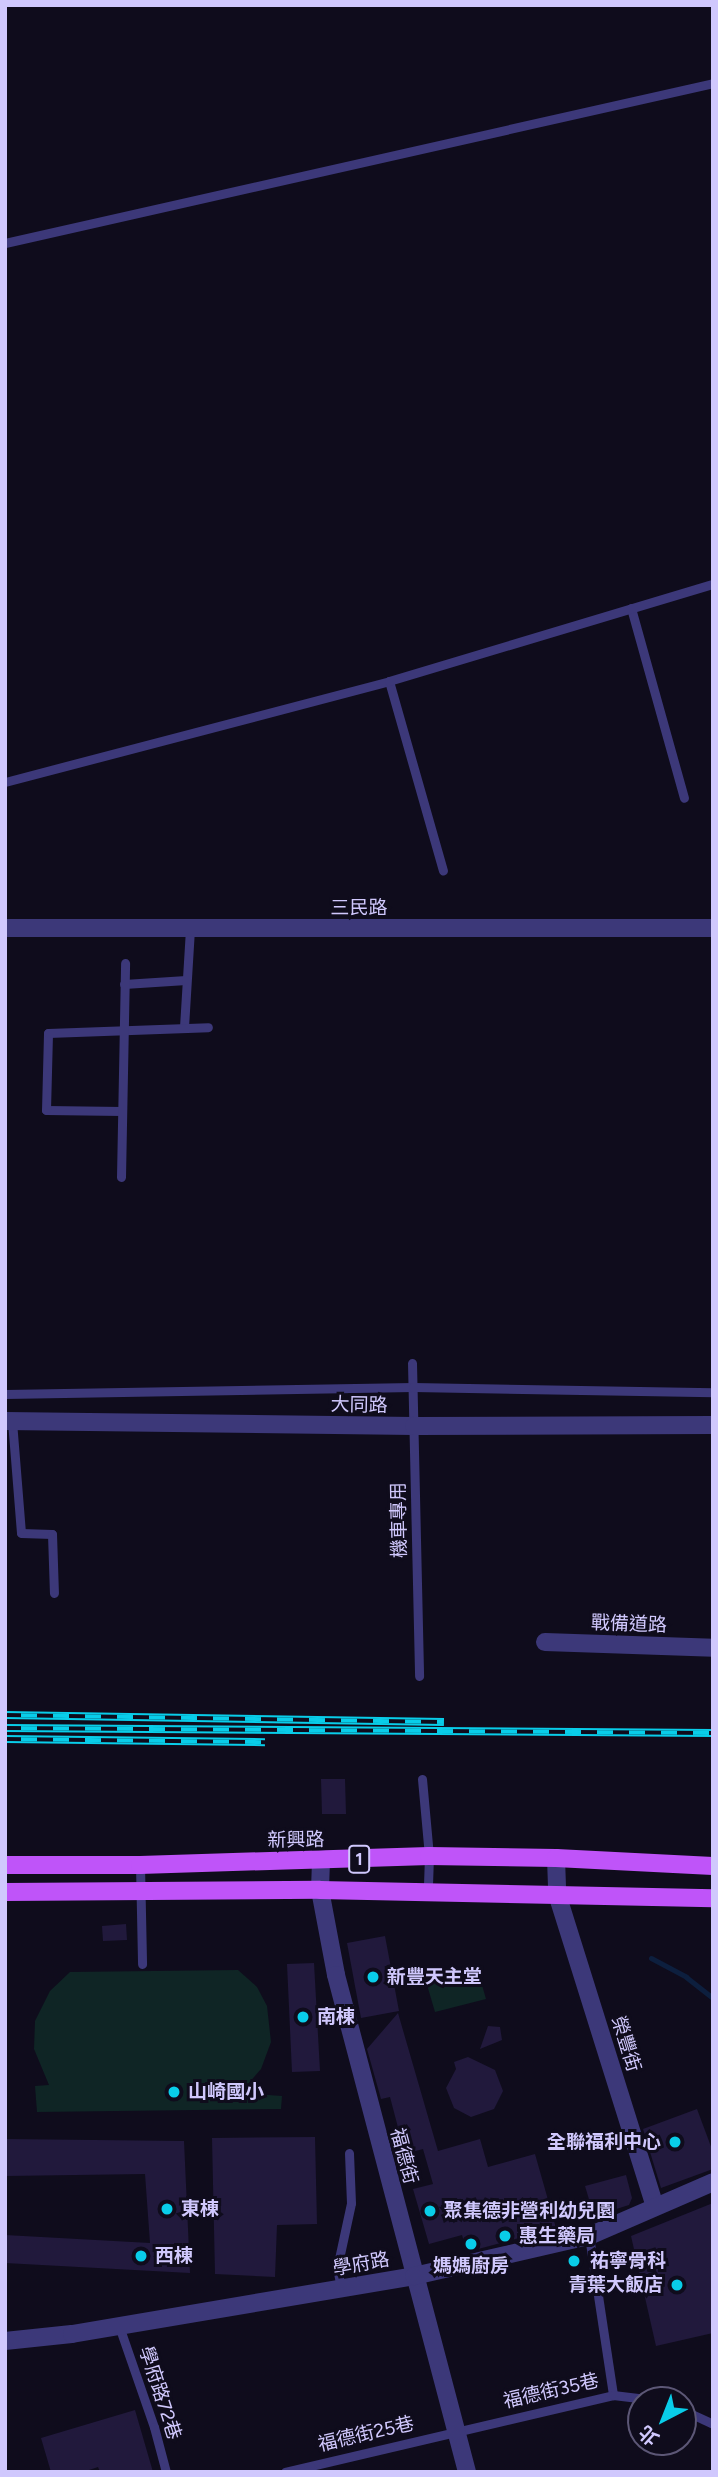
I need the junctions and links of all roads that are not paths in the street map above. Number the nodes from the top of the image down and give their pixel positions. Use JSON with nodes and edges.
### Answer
{"nodes":[{"id":1,"x":713,"y":83,"type":"edge"},
{"id":2,"x":5,"y":243,"type":"edge"},
{"id":3,"x":713,"y":584,"type":"edge"},
{"id":4,"x":631,"y":608,"type":"junction"},
{"id":5,"x":389,"y":681,"type":"junction"},
{"id":6,"x":5,"y":782,"type":"edge"},
{"id":7,"x":684,"y":798,"type":"dead end"},
{"id":8,"x":443,"y":870,"type":"dead end"},
{"id":9,"x":5,"y":928,"type":"edge"},
{"id":10,"x":713,"y":928,"type":"edge"},
{"id":11,"x":190,"y":929,"type":"junction"},
{"id":12,"x":125,"y":963,"type":"dead end"},
{"id":13,"x":186,"y":980,"type":"junction"},
{"id":14,"x":124,"y":984,"type":"junction"},
{"id":15,"x":184,"y":1027,"type":"junction"},
{"id":16,"x":208,"y":1027,"type":"dead end"},
{"id":17,"x":122,"y":1029,"type":"junction"},
{"id":18,"x":122,"y":1111,"type":"junction"},
{"id":19,"x":121,"y":1177,"type":"dead end"},
{"id":20,"x":412,"y":1363,"type":"dead end"},
{"id":21,"x":413,"y":1387,"type":"junction"},
{"id":22,"x":713,"y":1391,"type":"edge"},
{"id":23,"x":5,"y":1394,"type":"edge"},
{"id":24,"x":8,"y":1421,"type":"edge"},
{"id":25,"x":713,"y":1425,"type":"edge"},
{"id":26,"x":414,"y":1426,"type":"junction"},
{"id":27,"x":54,"y":1592,"type":"dead end"},
{"id":28,"x":545,"y":1642,"type":"dead end"},
{"id":29,"x":713,"y":1648,"type":"edge"},
{"id":30,"x":419,"y":1676,"type":"dead end"},
{"id":31,"x":422,"y":1779,"type":"dead end"},
{"id":32,"x":429,"y":1857,"type":"junction"},
{"id":33,"x":556,"y":1858,"type":"junction"},
{"id":34,"x":321,"y":1861,"type":"junction"},
{"id":35,"x":5,"y":1864,"type":"edge"},
{"id":36,"x":140,"y":1865,"type":"junction"},
{"id":37,"x":713,"y":1866,"type":"edge"},
{"id":38,"x":320,"y":1890,"type":"junction"},
{"id":39,"x":5,"y":1892,"type":"edge"},
{"id":40,"x":139,"y":1893,"type":"junction"},
{"id":41,"x":428,"y":1894,"type":"junction"},
{"id":42,"x":557,"y":1894,"type":"junction"},
{"id":43,"x":713,"y":1898,"type":"edge"},
{"id":44,"x":142,"y":1964,"type":"dead end"},
{"id":45,"x":349,"y":2153,"type":"dead end"},
{"id":46,"x":713,"y":2182,"type":"edge"},
{"id":47,"x":655,"y":2206,"type":"junction"},
{"id":48,"x":589,"y":2236,"type":"junction"},
{"id":49,"x":414,"y":2276,"type":"junction"},
{"id":50,"x":341,"y":2288,"type":"junction"},
{"id":51,"x":119,"y":2326,"type":"junction"},
{"id":52,"x":5,"y":2341,"type":"edge"},
{"id":53,"x":614,"y":2395,"type":"junction"},
{"id":54,"x":627,"y":2397,"type":"edge"},
{"id":55,"x":697,"y":2417,"type":"edge"},
{"id":56,"x":713,"y":2424,"type":"edge"},
{"id":57,"x":455,"y":2431,"type":"junction"},
{"id":58,"x":166,"y":2472,"type":"edge"},
{"id":59,"x":285,"y":2472,"type":"edge"},
{"id":60,"x":467,"y":2472,"type":"edge"}],
"edges":[{"from":1,"to":2,"type":"lane"},
{"from":3,"to":4,"type":"lane"},
{"from":4,"to":5,"type":"lane"},
{"from":4,"to":7,"type":"lane"},
{"from":5,"to":6,"type":"lane"},
{"from":5,"to":8,"type":"lane"},
{"from":9,"to":11,"type":"street","name":"三民路"},
{"from":10,"to":11,"type":"street","name":"三民路"},
{"from":11,"to":13,"type":"lane"},
{"from":12,"to":14,"type":"lane"},
{"from":13,"to":14,"type":"lane"},
{"from":13,"to":15,"type":"lane"},
{"from":14,"to":17,"type":"lane"},
{"from":15,"to":16,"type":"lane"},
{"from":15,"to":17,"type":"lane"},
{"from":17,"to":18,"type":"lane"},
{"from":17,"to":18,"type":"lane"},
{"from":18,"to":19,"type":"lane"},
{"from":20,"to":21,"type":"lane","name":"機車專用"},
{"from":21,"to":22,"type":"lane"},
{"from":21,"to":23,"type":"lane"},
{"from":21,"to":26,"type":"lane","name":"機車專用"},
{"from":24,"to":26,"type":"street","name":"大同路"},
{"from":24,"to":27,"type":"lane"},
{"from":25,"to":26,"type":"street","name":"大同路"},
{"from":26,"to":30,"type":"lane","name":"機車專用"},
{"from":28,"to":29,"type":"street","name":"戰備道路"},
{"from":31,"to":32,"type":"lane"},
{"from":32,"to":33,"type":"main road","name":"新興路","number":"1"},
{"from":32,"to":34,"type":"main road","name":"新興路","number":"1"},
{"from":32,"to":41,"type":"lane"},
{"from":33,"to":37,"type":"main road","name":"新興路","number":"1"},
{"from":33,"to":42,"type":"street","name":"榮豐街"},
{"from":34,"to":36,"type":"main road","name":"新興路","number":"1"},
{"from":34,"to":38,"type":"street","name":"福德街"},
{"from":35,"to":36,"type":"main road","name":"新興路","number":"1"},
{"from":36,"to":40,"type":"lane"},
{"from":38,"to":40,"type":"main road","number":"1"},
{"from":38,"to":41,"type":"main road","number":"1"},
{"from":38,"to":49,"type":"street","name":"福德街"},
{"from":39,"to":40,"type":"main road","number":"1"},
{"from":40,"to":44,"type":"lane"},
{"from":41,"to":42,"type":"main road","number":"1"},
{"from":42,"to":43,"type":"main road","number":"1"},
{"from":42,"to":47,"type":"street","name":"榮豐街"},
{"from":45,"to":50,"type":"lane"},
{"from":46,"to":47,"type":"street","name":"學府路"},
{"from":47,"to":48,"type":"street","name":"學府路"},
{"from":48,"to":49,"type":"street","name":"學府路"},
{"from":48,"to":53,"type":"lane"},
{"from":49,"to":50,"type":"street","name":"學府路"},
{"from":49,"to":57,"type":"street","name":"福德街"},
{"from":50,"to":51,"type":"street","name":"學府路"},
{"from":51,"to":52,"type":"street","name":"學府路"},
{"from":51,"to":58,"type":"lane","name":"學府路72巷"},
{"from":53,"to":54,"type":"lane","name":"福德街35巷"},
{"from":53,"to":57,"type":"lane","name":"福德街35巷"},
{"from":55,"to":56,"type":"lane"},
{"from":57,"to":59,"type":"lane","name":"福德街25巷"},
{"from":57,"to":60,"type":"street","name":"福德街"}]}
